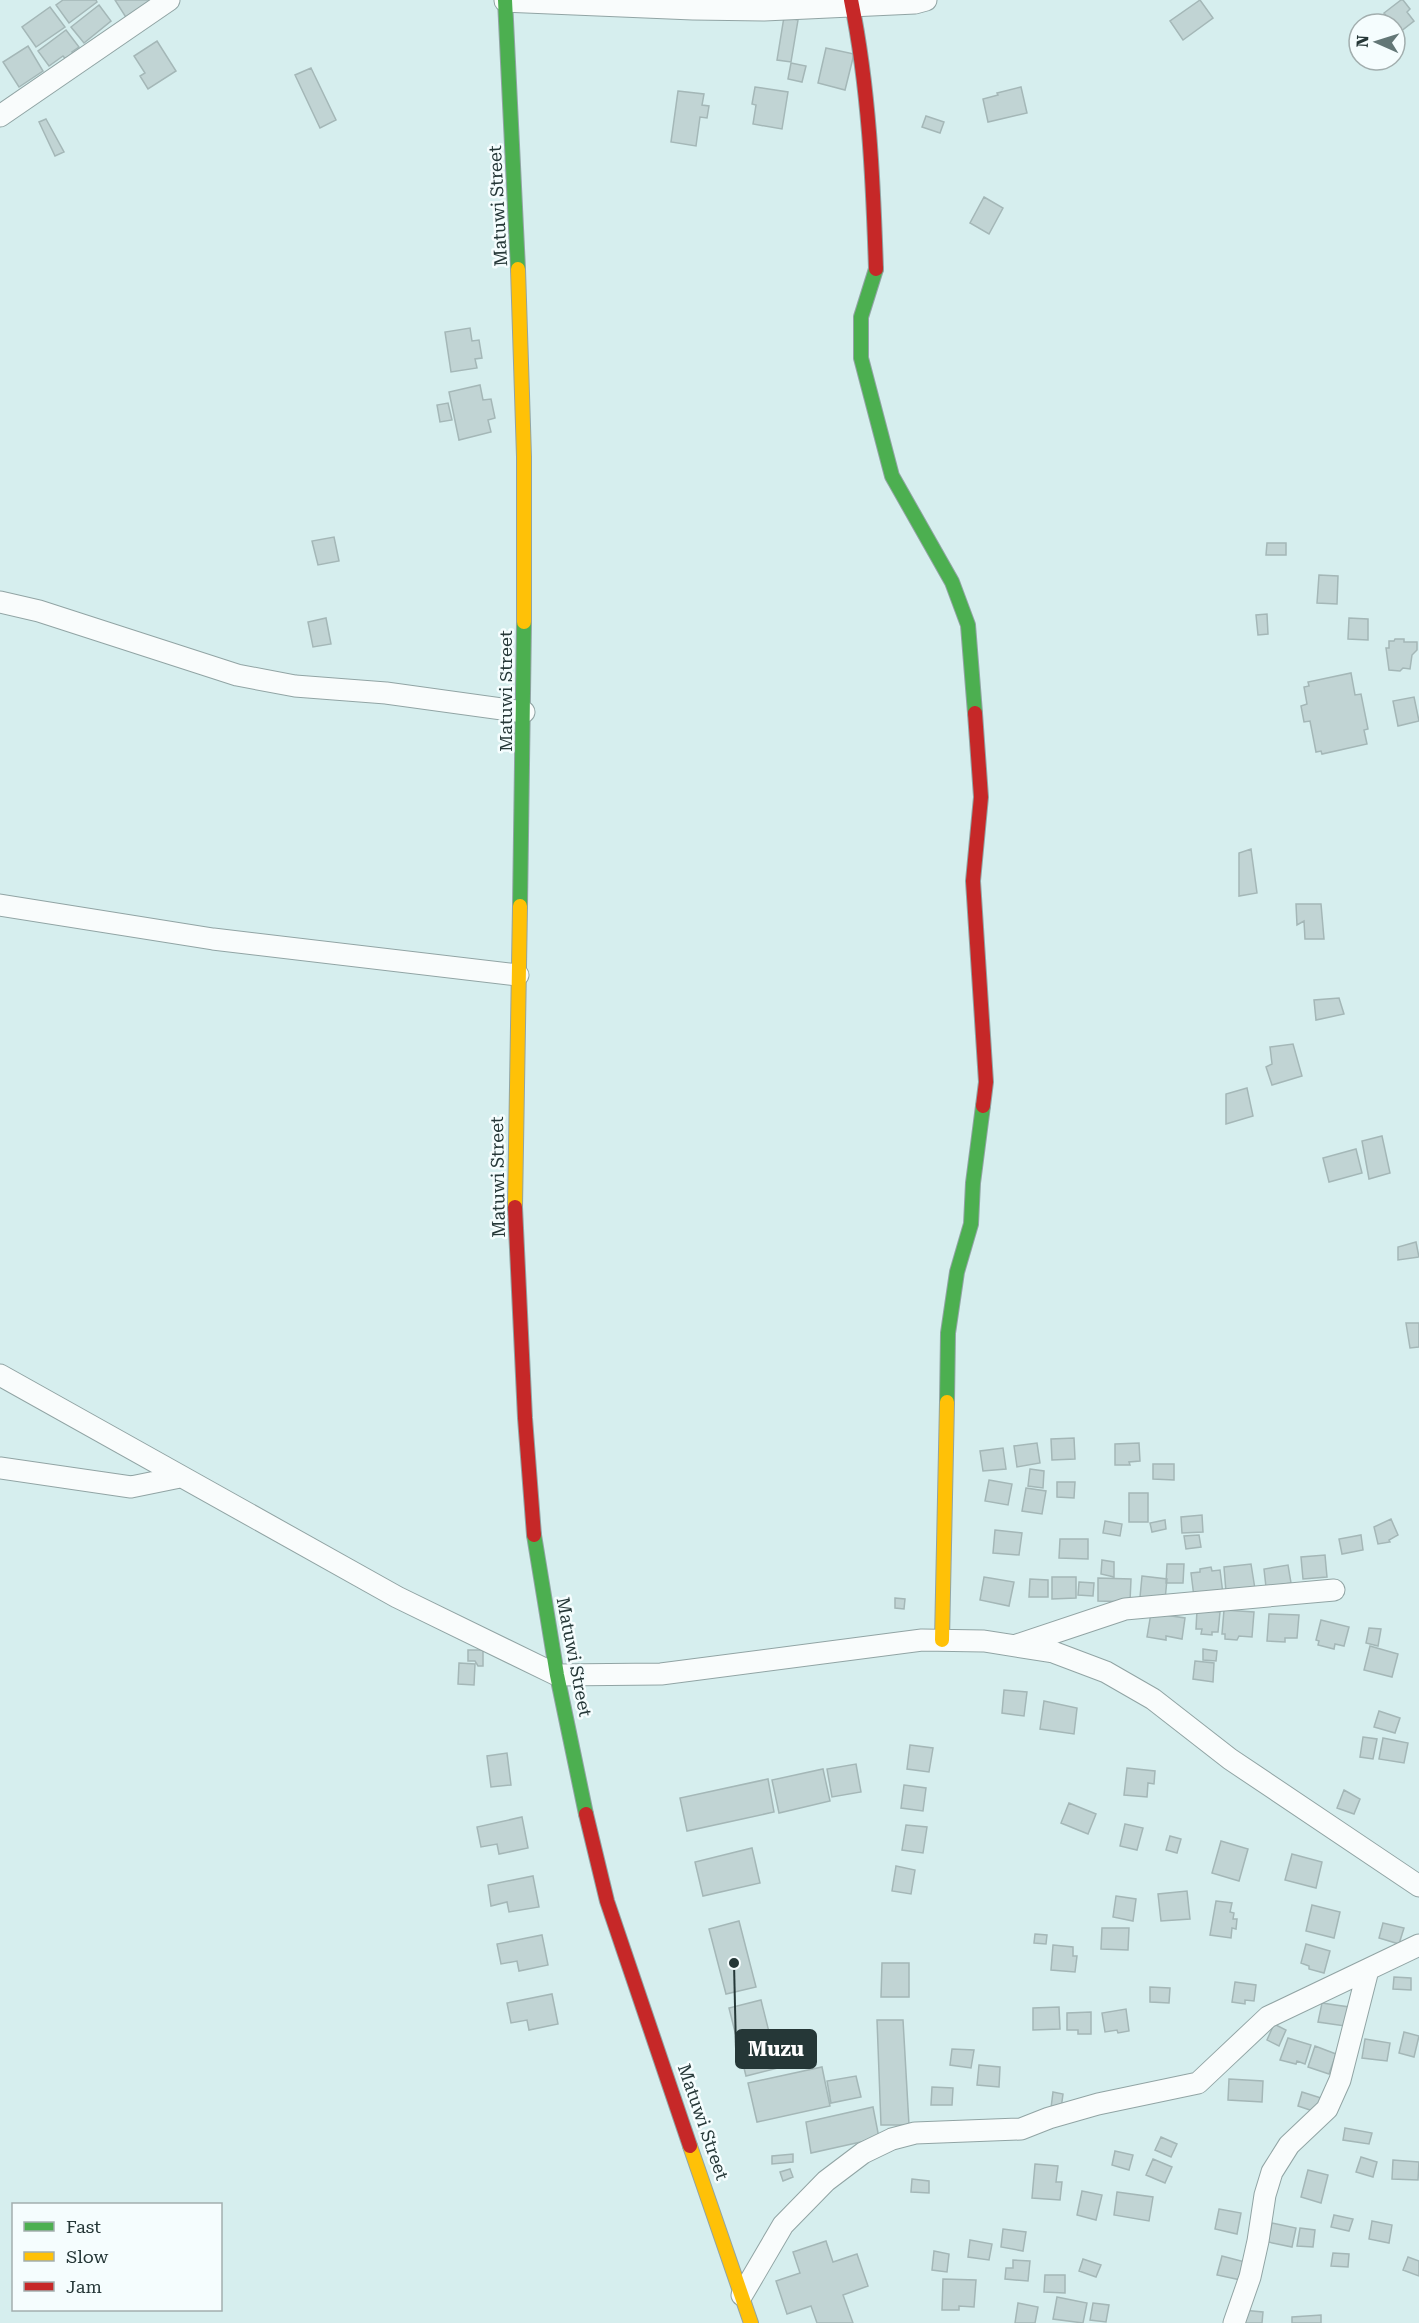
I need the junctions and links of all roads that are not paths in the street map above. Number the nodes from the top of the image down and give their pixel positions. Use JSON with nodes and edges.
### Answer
{"nodes":[{"id":1,"x":169,"y":0,"type":"edge"},
{"id":2,"x":504,"y":0,"type":"edge"},
{"id":3,"x":926,"y":0,"type":"edge"},
{"id":4,"x":851,"y":2,"type":"edge"},
{"id":5,"x":0,"y":116,"type":"edge"},
{"id":6,"x":0,"y":602,"type":"edge"},
{"id":7,"x":525,"y":712,"type":"junction"},
{"id":8,"x":0,"y":905,"type":"edge"},
{"id":9,"x":518,"y":975,"type":"junction"},
{"id":10,"x":0,"y":1375,"type":"edge"},
{"id":11,"x":0,"y":1468,"type":"edge"},
{"id":12,"x":180,"y":1477,"type":"junction"},
{"id":13,"x":1334,"y":1590,"type":"dead end"},
{"id":14,"x":942,"y":1640,"type":"junction"},
{"id":15,"x":1013,"y":1646,"type":"junction"},
{"id":16,"x":557,"y":1675,"type":"junction"},
{"id":17,"x":1419,"y":1886,"type":"edge"},
{"id":18,"x":1419,"y":1945,"type":"edge"},
{"id":19,"x":1368,"y":1970,"type":"junction"},
{"id":20,"x":742,"y":2295,"type":"junction"},
{"id":21,"x":751,"y":2323,"type":"edge"},
{"id":22,"x":1234,"y":2323,"type":"edge"}],
"edges":[{"from":1,"to":5,"type":"street"},
{"from":2,"to":4,"type":"street"},
{"from":2,"to":7,"type":"street","name":"Matuwi Street"},
{"from":3,"to":4,"type":"street"},
{"from":4,"to":14,"type":"street"},
{"from":6,"to":7,"type":"street"},
{"from":7,"to":9,"type":"street","name":"Matuwi Street"},
{"from":8,"to":9,"type":"street"},
{"from":9,"to":16,"type":"street","name":"Matuwi Street"},
{"from":10,"to":12,"type":"street"},
{"from":11,"to":12,"type":"street"},
{"from":12,"to":16,"type":"street"},
{"from":13,"to":15,"type":"street"},
{"from":14,"to":15,"type":"street"},
{"from":14,"to":16,"type":"street"},
{"from":15,"to":17,"type":"street"},
{"from":16,"to":20,"type":"street","name":"Matuwi Street"},
{"from":18,"to":19,"type":"street"},
{"from":19,"to":20,"type":"street"},
{"from":19,"to":22,"type":"street"},
{"from":20,"to":21,"type":"street","name":"Matuwi Street"}]}
